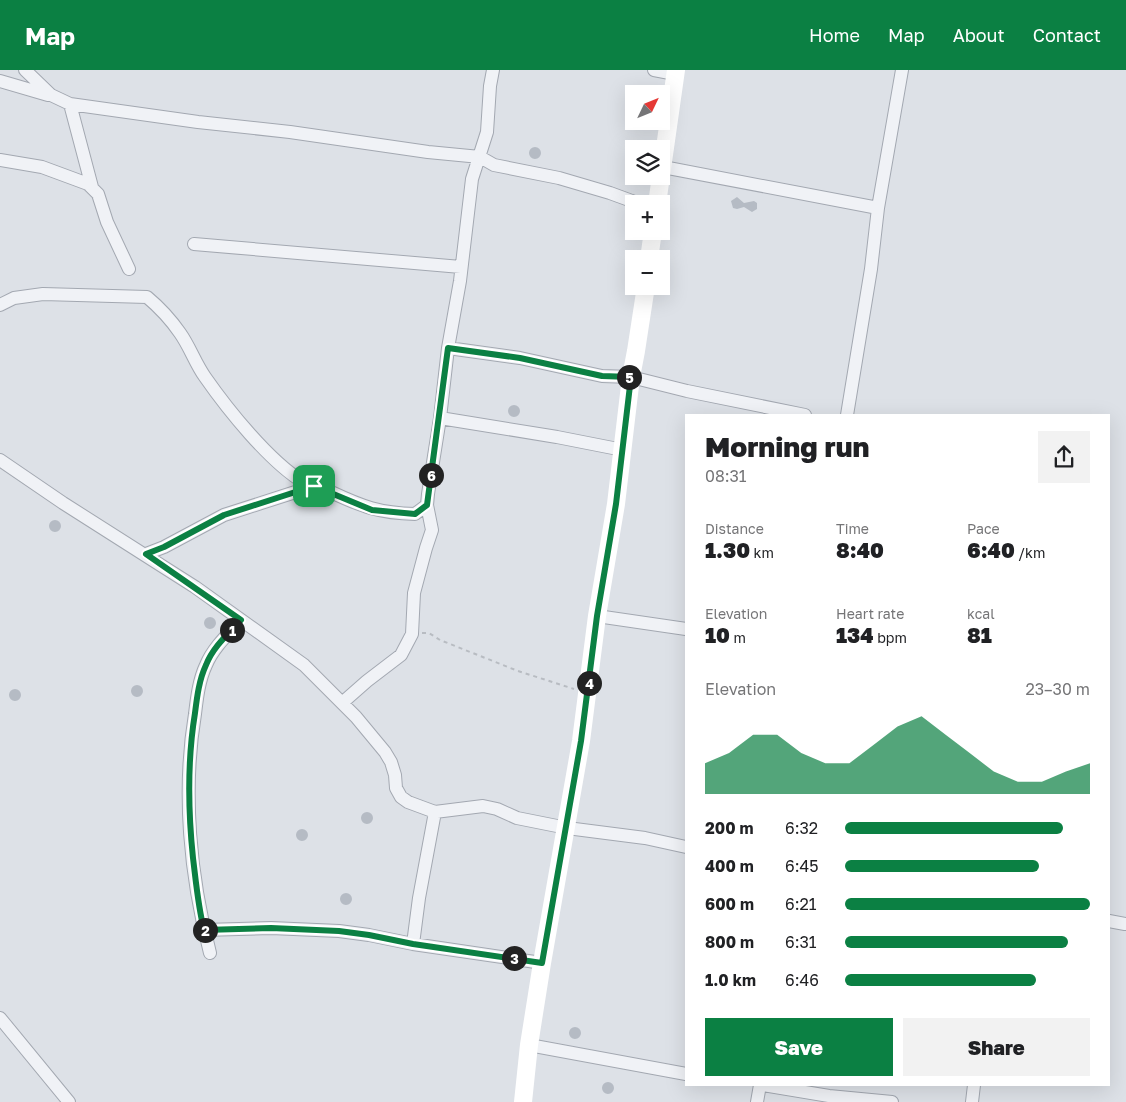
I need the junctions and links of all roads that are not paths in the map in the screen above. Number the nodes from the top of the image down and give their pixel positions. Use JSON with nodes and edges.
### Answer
{"nodes":[{"id":1,"x":26,"y":70,"type":"edge"},
{"id":2,"x":493,"y":70,"type":"edge"},
{"id":3,"x":654,"y":70,"type":"edge"},
{"id":4,"x":902,"y":70,"type":"edge"},
{"id":5,"x":675,"y":72,"type":"edge"},
{"id":6,"x":0,"y":81,"type":"edge"},
{"id":7,"x":51,"y":95,"type":"junction"},
{"id":8,"x":70,"y":104,"type":"junction"},
{"id":9,"x":666,"y":140,"type":"edge"},
{"id":10,"x":480,"y":157,"type":"junction"},
{"id":11,"x":0,"y":160,"type":"edge"},
{"id":12,"x":670,"y":168,"type":"edge"},
{"id":13,"x":92,"y":188,"type":"junction"},
{"id":14,"x":625,"y":198,"type":"edge"},
{"id":15,"x":878,"y":208,"type":"junction"},
{"id":16,"x":194,"y":244,"type":"dead end"},
{"id":17,"x":461,"y":267,"type":"junction"},
{"id":18,"x":129,"y":269,"type":"dead end"},
{"id":19,"x":645,"y":295,"type":"edge"},
{"id":20,"x":0,"y":305,"type":"edge"},
{"id":21,"x":448,"y":348,"type":"junction"},
{"id":22,"x":631,"y":377,"type":"junction"},
{"id":23,"x":801,"y":414,"type":"edge"},
{"id":24,"x":847,"y":414,"type":"edge"},
{"id":25,"x":440,"y":418,"type":"junction"},
{"id":26,"x":623,"y":450,"type":"junction"},
{"id":27,"x":0,"y":460,"type":"edge"},
{"id":28,"x":314,"y":486,"type":"junction"},
{"id":29,"x":427,"y":505,"type":"junction"},
{"id":30,"x":146,"y":554,"type":"junction"},
{"id":31,"x":597,"y":616,"type":"junction"},
{"id":32,"x":241,"y":620,"type":"junction"},
{"id":33,"x":685,"y":629,"type":"edge"},
{"id":34,"x":342,"y":703,"type":"junction"},
{"id":35,"x":435,"y":812,"type":"junction"},
{"id":36,"x":567,"y":828,"type":"junction"},
{"id":37,"x":685,"y":847,"type":"edge"},
{"id":38,"x":1110,"y":921,"type":"edge"},
{"id":39,"x":1125,"y":924,"type":"dead end"},
{"id":40,"x":204,"y":930,"type":"junction"},
{"id":41,"x":413,"y":944,"type":"junction"},
{"id":42,"x":210,"y":953,"type":"dead end"},
{"id":43,"x":542,"y":963,"type":"junction"},
{"id":44,"x":0,"y":1018,"type":"edge"},
{"id":45,"x":529,"y":1045,"type":"junction"},
{"id":46,"x":685,"y":1074,"type":"edge"},
{"id":47,"x":761,"y":1086,"type":"edge"},
{"id":48,"x":767,"y":1086,"type":"edge"},
{"id":49,"x":974,"y":1086,"type":"edge"},
{"id":50,"x":68,"y":1102,"type":"edge"},
{"id":51,"x":523,"y":1102,"type":"edge"},
{"id":52,"x":757,"y":1102,"type":"edge"},
{"id":53,"x":892,"y":1102,"type":"edge"},
{"id":54,"x":972,"y":1102,"type":"edge"}],
"edges":[{"from":1,"to":7,"type":"street"},
{"from":2,"to":10,"type":"street"},
{"from":3,"to":5,"type":"street"},
{"from":4,"to":15,"type":"street"},
{"from":5,"to":9,"type":"street"},
{"from":6,"to":7,"type":"street"},
{"from":7,"to":8,"type":"street"},
{"from":8,"to":10,"type":"street"},
{"from":8,"to":13,"type":"street"},
{"from":10,"to":14,"type":"street"},
{"from":10,"to":17,"type":"street"},
{"from":11,"to":13,"type":"street"},
{"from":12,"to":15,"type":"street"},
{"from":13,"to":18,"type":"street"},
{"from":15,"to":24,"type":"street"},
{"from":16,"to":17,"type":"street"},
{"from":17,"to":21,"type":"street"},
{"from":19,"to":22,"type":"street"},
{"from":20,"to":28,"type":"street"},
{"from":21,"to":22,"type":"street"},
{"from":21,"to":25,"type":"street"},
{"from":22,"to":23,"type":"street"},
{"from":22,"to":26,"type":"street"},
{"from":25,"to":26,"type":"street"},
{"from":25,"to":29,"type":"street"},
{"from":26,"to":31,"type":"street"},
{"from":27,"to":30,"type":"street"},
{"from":28,"to":29,"type":"street"},
{"from":28,"to":30,"type":"street"},
{"from":29,"to":34,"type":"street"},
{"from":30,"to":32,"type":"street"},
{"from":31,"to":33,"type":"street"},
{"from":31,"to":36,"type":"street"},
{"from":32,"to":34,"type":"street"},
{"from":32,"to":40,"type":"street"},
{"from":34,"to":35,"type":"street"},
{"from":35,"to":36,"type":"street"},
{"from":35,"to":41,"type":"street"},
{"from":36,"to":37,"type":"street"},
{"from":36,"to":43,"type":"street"},
{"from":38,"to":39,"type":"street"},
{"from":40,"to":41,"type":"street"},
{"from":40,"to":42,"type":"street"},
{"from":41,"to":43,"type":"street"},
{"from":43,"to":45,"type":"street"},
{"from":44,"to":50,"type":"street"},
{"from":45,"to":46,"type":"street"},
{"from":45,"to":51,"type":"street"},
{"from":47,"to":52,"type":"street"},
{"from":48,"to":53,"type":"street"},
{"from":49,"to":54,"type":"street"}]}
